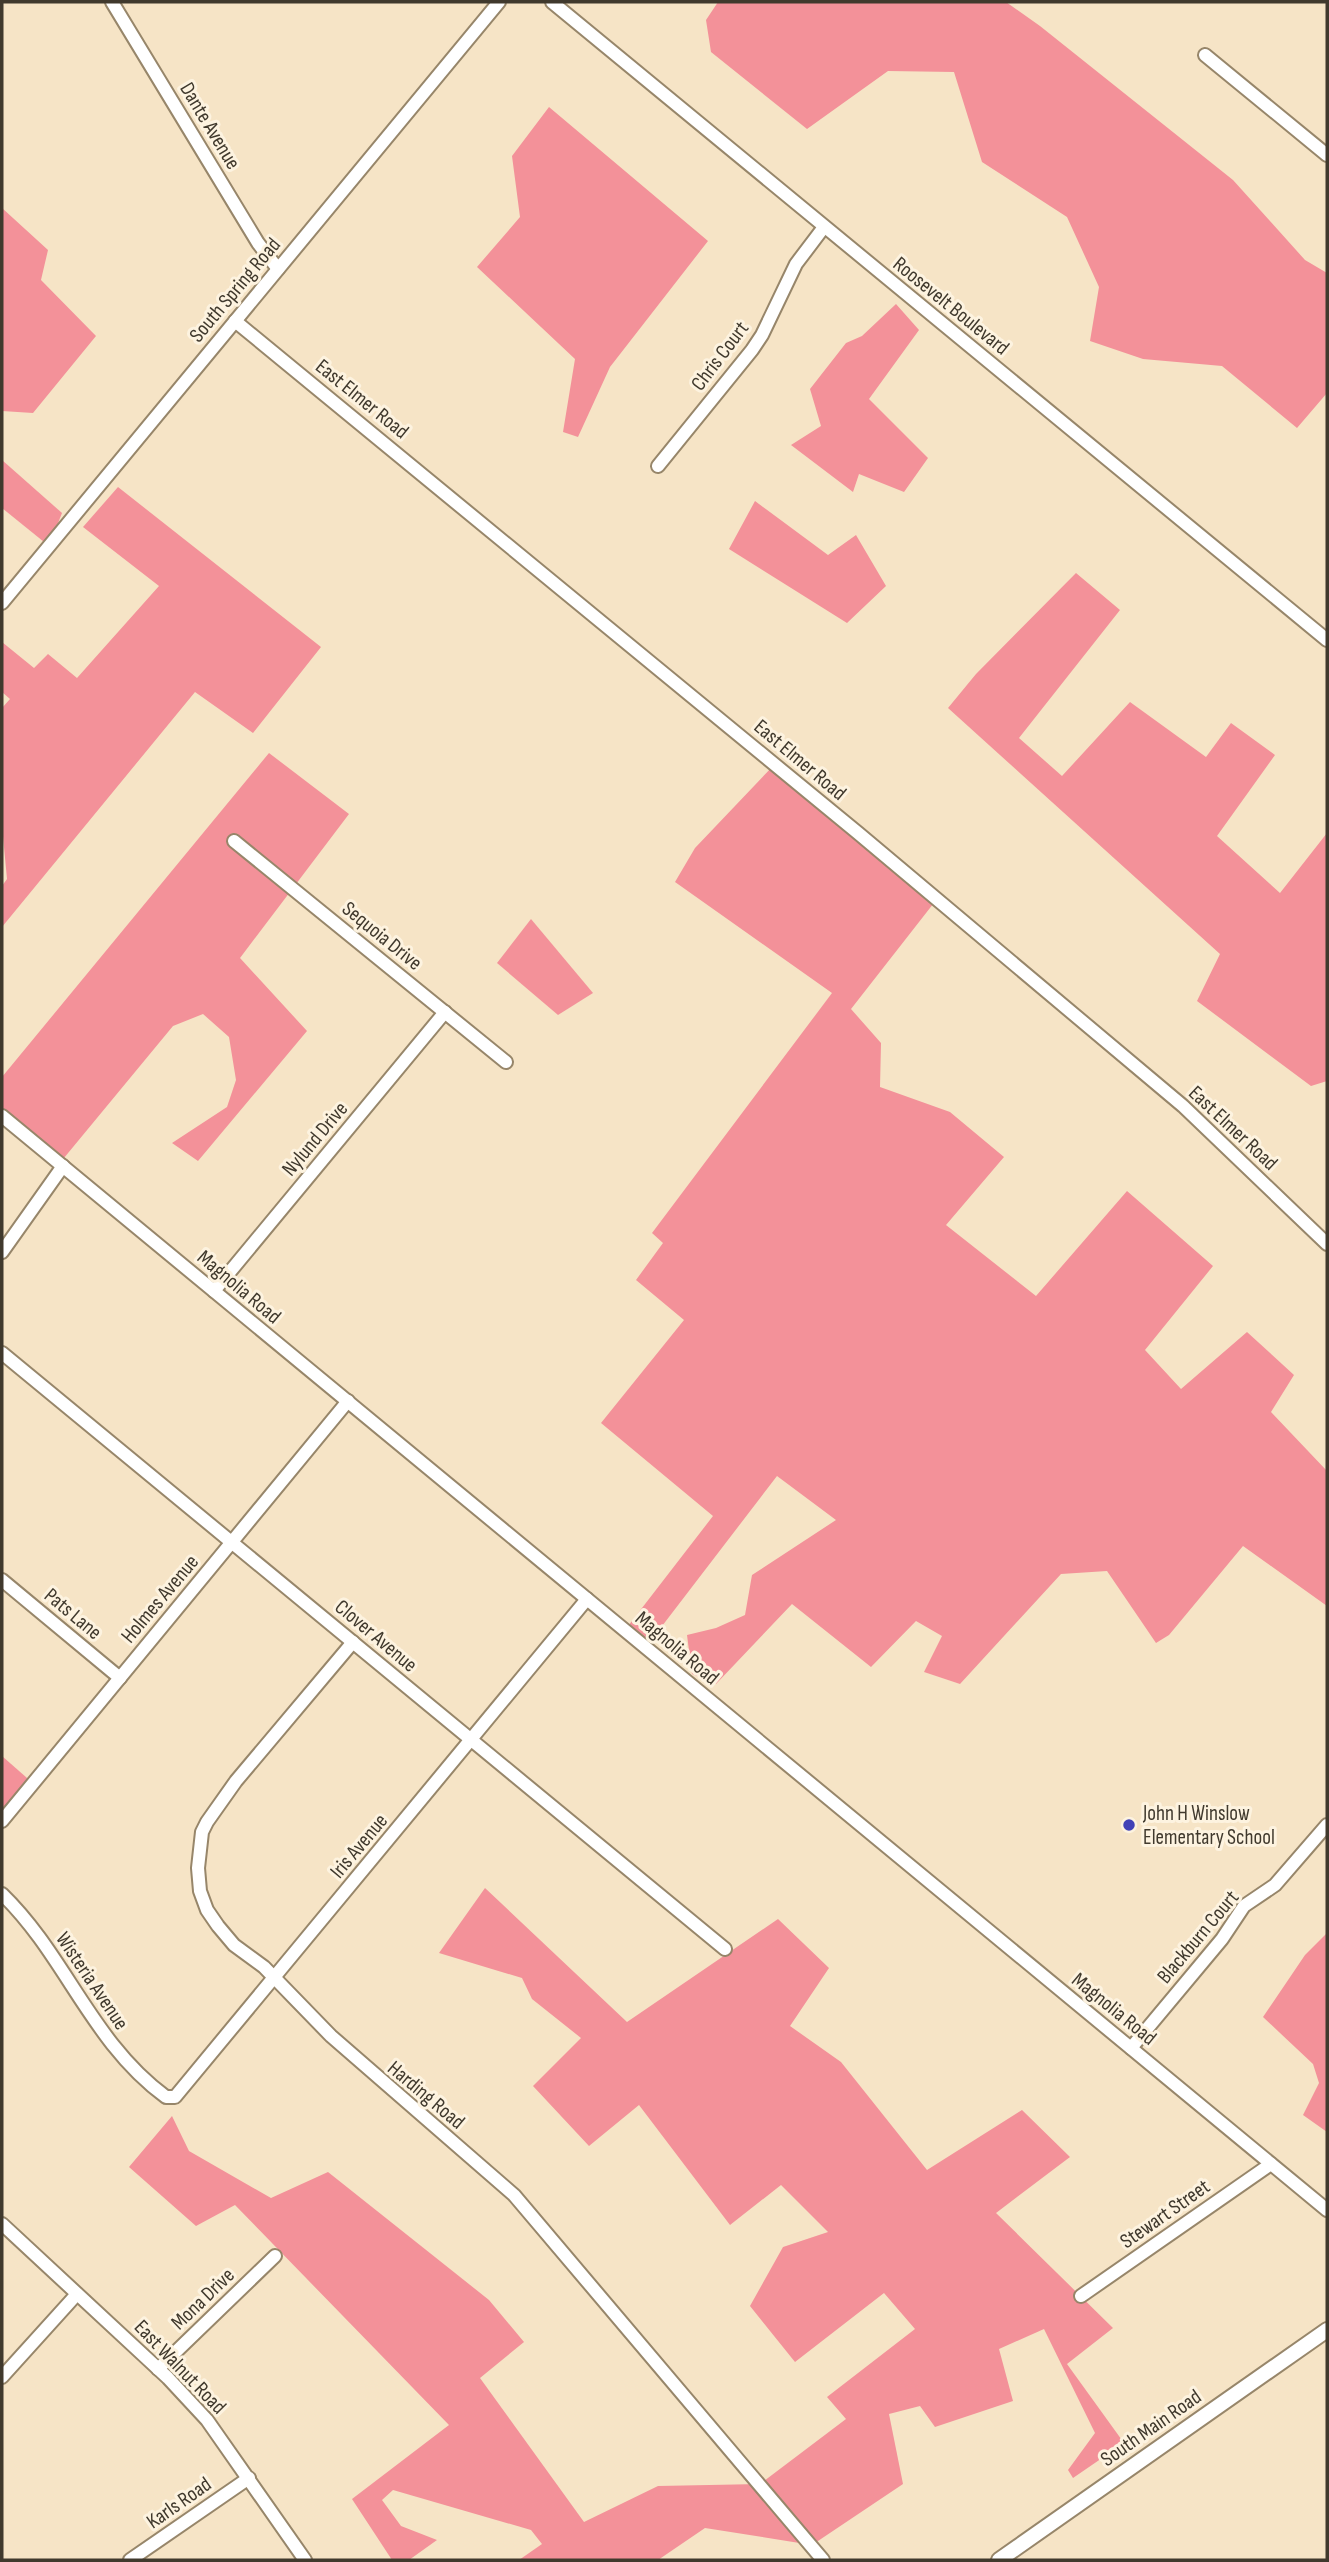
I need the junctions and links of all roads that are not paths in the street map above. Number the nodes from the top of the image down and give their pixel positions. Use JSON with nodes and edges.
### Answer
{"nodes":[{"id":1,"x":113,"y":2,"type":"edge"},
{"id":2,"x":499,"y":2,"type":"edge"},
{"id":3,"x":552,"y":2,"type":"edge"},
{"id":4,"x":1205,"y":55,"type":"dead end"},
{"id":5,"x":1327,"y":155,"type":"edge"},
{"id":6,"x":824,"y":227,"type":"junction"},
{"id":7,"x":278,"y":269,"type":"junction"},
{"id":8,"x":235,"y":321,"type":"junction"},
{"id":9,"x":658,"y":466,"type":"dead end"},
{"id":10,"x":2,"y":603,"type":"edge"},
{"id":11,"x":1327,"y":640,"type":"edge"},
{"id":12,"x":234,"y":841,"type":"dead end"},
{"id":13,"x":445,"y":1012,"type":"junction"},
{"id":14,"x":506,"y":1062,"type":"dead end"},
{"id":15,"x":2,"y":1116,"type":"edge"},
{"id":16,"x":63,"y":1166,"type":"junction"},
{"id":17,"x":1327,"y":1244,"type":"edge"},
{"id":18,"x":2,"y":1252,"type":"edge"},
{"id":19,"x":214,"y":1291,"type":"junction"},
{"id":20,"x":2,"y":1353,"type":"edge"},
{"id":21,"x":348,"y":1401,"type":"junction"},
{"id":22,"x":232,"y":1542,"type":"junction"},
{"id":23,"x":2,"y":1580,"type":"edge"},
{"id":24,"x":587,"y":1599,"type":"junction"},
{"id":25,"x":353,"y":1642,"type":"junction"},
{"id":26,"x":120,"y":1678,"type":"junction"},
{"id":27,"x":472,"y":1740,"type":"junction"},
{"id":28,"x":2,"y":1821,"type":"edge"},
{"id":29,"x":1327,"y":1825,"type":"edge"},
{"id":30,"x":2,"y":1894,"type":"edge"},
{"id":31,"x":725,"y":1949,"type":"dead end"},
{"id":32,"x":275,"y":1978,"type":"junction"},
{"id":33,"x":1132,"y":2048,"type":"junction"},
{"id":34,"x":153,"y":2086,"type":"joint"},
{"id":35,"x":1272,"y":2164,"type":"junction"},
{"id":36,"x":1327,"y":2210,"type":"edge"},
{"id":37,"x":2,"y":2224,"type":"edge"},
{"id":38,"x":275,"y":2256,"type":"dead end"},
{"id":39,"x":77,"y":2294,"type":"junction"},
{"id":40,"x":1081,"y":2296,"type":"dead end"},
{"id":41,"x":1327,"y":2330,"type":"edge"},
{"id":42,"x":158,"y":2369,"type":"junction"},
{"id":43,"x":2,"y":2377,"type":"edge"},
{"id":44,"x":249,"y":2478,"type":"junction"},
{"id":45,"x":130,"y":2560,"type":"edge"},
{"id":46,"x":305,"y":2560,"type":"edge"},
{"id":47,"x":823,"y":2560,"type":"edge"},
{"id":48,"x":999,"y":2560,"type":"edge"}],
"edges":[{"from":1,"to":7,"type":"street","name":"Dante Avenue"},
{"from":2,"to":7,"type":"street","name":"South Spring Road"},
{"from":3,"to":6,"type":"street","name":"Roosevelt Boulevard"},
{"from":4,"to":5,"type":"street"},
{"from":6,"to":9,"type":"street","name":"Chris Court"},
{"from":6,"to":11,"type":"street","name":"Roosevelt Boulevard"},
{"from":7,"to":8,"type":"street","name":"South Spring Road"},
{"from":8,"to":10,"type":"street","name":"South Spring Road"},
{"from":8,"to":17,"type":"street","name":"East Elmer Road"},
{"from":12,"to":13,"type":"street","name":"Sequoia Drive"},
{"from":13,"to":14,"type":"street","name":"Sequoia Drive"},
{"from":13,"to":19,"type":"street","name":"Nylund Drive"},
{"from":15,"to":16,"type":"street","name":"Magnolia Road"},
{"from":16,"to":18,"type":"street"},
{"from":16,"to":19,"type":"street","name":"Magnolia Road"},
{"from":19,"to":21,"type":"street","name":"Magnolia Road"},
{"from":20,"to":22,"type":"street","name":"Clover Avenue"},
{"from":21,"to":22,"type":"street","name":"Holmes Avenue"},
{"from":21,"to":24,"type":"street","name":"Magnolia Road"},
{"from":22,"to":25,"type":"street","name":"Clover Avenue"},
{"from":22,"to":26,"type":"street","name":"Holmes Avenue"},
{"from":23,"to":26,"type":"street","name":"Pats Lane"},
{"from":24,"to":27,"type":"street","name":"Iris Avenue"},
{"from":24,"to":33,"type":"street","name":"Magnolia Road"},
{"from":25,"to":27,"type":"street","name":"Clover Avenue"},
{"from":25,"to":32,"type":"street","name":"Harding Road"},
{"from":26,"to":28,"type":"street","name":"Holmes Avenue"},
{"from":27,"to":31,"type":"street","name":"Clover Avenue"},
{"from":27,"to":32,"type":"street","name":"Iris Avenue"},
{"from":29,"to":33,"type":"street","name":"Blackburn Court"},
{"from":30,"to":34,"type":"street","name":"Wisteria Avenue"},
{"from":32,"to":34,"type":"street","name":"Iris Avenue"},
{"from":32,"to":47,"type":"street","name":"Harding Road"},
{"from":33,"to":35,"type":"street","name":"Magnolia Road"},
{"from":35,"to":36,"type":"street","name":"Magnolia Road"},
{"from":35,"to":40,"type":"street","name":"Stewart Street"},
{"from":37,"to":39,"type":"street","name":"East Walnut Road"},
{"from":38,"to":42,"type":"street","name":"Mona Drive"},
{"from":39,"to":42,"type":"street","name":"East Walnut Road"},
{"from":39,"to":43,"type":"street"},
{"from":41,"to":48,"type":"main road","name":"South Main Road"},
{"from":42,"to":44,"type":"street","name":"East Walnut Road"},
{"from":44,"to":45,"type":"street","name":"Karls Road"},
{"from":44,"to":46,"type":"street","name":"East Walnut Road"}]}
